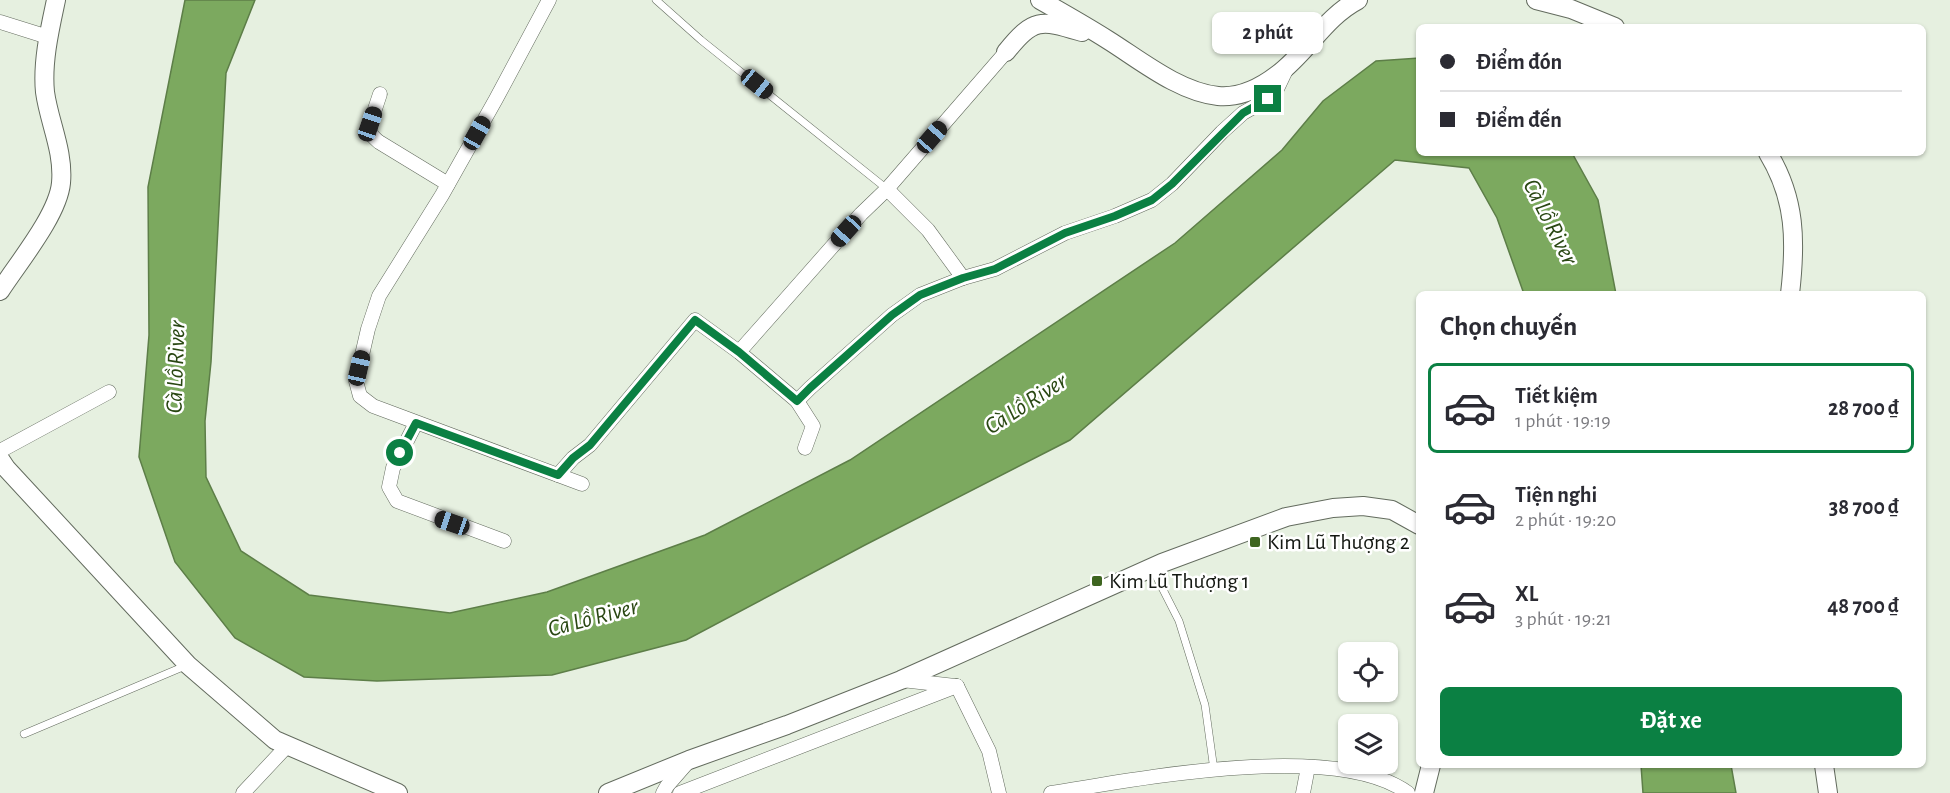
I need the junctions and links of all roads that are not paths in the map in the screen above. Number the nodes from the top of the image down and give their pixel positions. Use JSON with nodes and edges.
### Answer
{"nodes":[{"id":1,"x":56,"y":0,"type":"edge"},
{"id":2,"x":549,"y":0,"type":"edge"},
{"id":3,"x":656,"y":0,"type":"edge"},
{"id":4,"x":1040,"y":0,"type":"edge"},
{"id":5,"x":1358,"y":0,"type":"edge"},
{"id":6,"x":1536,"y":0,"type":"edge"},
{"id":7,"x":0,"y":22,"type":"edge"},
{"id":8,"x":1608,"y":24,"type":"edge"},
{"id":9,"x":48,"y":37,"type":"junction"},
{"id":10,"x":1109,"y":40,"type":"junction"},
{"id":11,"x":1006,"y":52,"type":"joint"},
{"id":12,"x":1290,"y":63,"type":"junction"},
{"id":13,"x":380,"y":93,"type":"dead end"},
{"id":14,"x":1770,"y":156,"type":"edge"},
{"id":15,"x":448,"y":184,"type":"junction"},
{"id":16,"x":887,"y":189,"type":"junction"},
{"id":17,"x":963,"y":278,"type":"junction"},
{"id":18,"x":0,"y":291,"type":"edge"},
{"id":19,"x":1790,"y":291,"type":"edge"},
{"id":20,"x":739,"y":352,"type":"junction"},
{"id":21,"x":109,"y":392,"type":"dead end"},
{"id":22,"x":797,"y":401,"type":"junction"},
{"id":23,"x":416,"y":423,"type":"junction"},
{"id":24,"x":805,"y":448,"type":"dead end"},
{"id":25,"x":1,"y":461,"type":"edge"},
{"id":26,"x":558,"y":475,"type":"junction"},
{"id":27,"x":582,"y":484,"type":"dead end"},
{"id":28,"x":1416,"y":523,"type":"edge"},
{"id":29,"x":504,"y":541,"type":"dead end"},
{"id":30,"x":1152,"y":568,"type":"junction"},
{"id":31,"x":188,"y":665,"type":"junction"},
{"id":32,"x":901,"y":680,"type":"junction"},
{"id":33,"x":957,"y":686,"type":"junction"},
{"id":34,"x":24,"y":734,"type":"dead end"},
{"id":35,"x":288,"y":745,"type":"junction"},
{"id":36,"x":689,"y":760,"type":"junction"},
{"id":37,"x":1308,"y":767,"type":"junction"},
{"id":38,"x":1430,"y":768,"type":"edge"},
{"id":39,"x":1824,"y":768,"type":"edge"},
{"id":40,"x":1214,"y":770,"type":"junction"},
{"id":41,"x":243,"y":793,"type":"edge"},
{"id":42,"x":398,"y":793,"type":"edge"},
{"id":43,"x":608,"y":793,"type":"edge"},
{"id":44,"x":663,"y":793,"type":"edge"},
{"id":45,"x":680,"y":793,"type":"edge"},
{"id":46,"x":999,"y":793,"type":"edge"},
{"id":47,"x":1051,"y":793,"type":"edge"},
{"id":48,"x":1304,"y":793,"type":"edge"},
{"id":49,"x":1408,"y":793,"type":"edge"},
{"id":50,"x":1424,"y":793,"type":"edge"},
{"id":51,"x":1828,"y":793,"type":"edge"}],
"edges":[{"from":1,"to":9,"type":"street"},
{"from":2,"to":15,"type":"street"},
{"from":3,"to":16,"type":"lane"},
{"from":4,"to":10,"type":"street"},
{"from":5,"to":12,"type":"street"},
{"from":6,"to":8,"type":"street"},
{"from":7,"to":9,"type":"street"},
{"from":9,"to":18,"type":"street"},
{"from":10,"to":11,"type":"street"},
{"from":10,"to":12,"type":"street"},
{"from":11,"to":16,"type":"street"},
{"from":12,"to":17,"type":"street"},
{"from":13,"to":15,"type":"street"},
{"from":14,"to":19,"type":"street"},
{"from":15,"to":23,"type":"street"},
{"from":16,"to":17,"type":"street"},
{"from":16,"to":20,"type":"street"},
{"from":17,"to":22,"type":"street"},
{"from":20,"to":22,"type":"street"},
{"from":20,"to":26,"type":"street"},
{"from":21,"to":25,"type":"street"},
{"from":22,"to":24,"type":"street"},
{"from":23,"to":26,"type":"street"},
{"from":23,"to":29,"type":"street"},
{"from":25,"to":31,"type":"street"},
{"from":26,"to":27,"type":"street"},
{"from":28,"to":30,"type":"street"},
{"from":30,"to":32,"type":"street"},
{"from":30,"to":40,"type":"lane"},
{"from":31,"to":34,"type":"lane"},
{"from":31,"to":35,"type":"street"},
{"from":32,"to":33,"type":"street"},
{"from":32,"to":36,"type":"street"},
{"from":33,"to":45,"type":"street"},
{"from":33,"to":46,"type":"street"},
{"from":35,"to":41,"type":"street"},
{"from":35,"to":42,"type":"street"},
{"from":36,"to":43,"type":"street"},
{"from":36,"to":44,"type":"street"},
{"from":37,"to":40,"type":"street"},
{"from":37,"to":48,"type":"street"},
{"from":37,"to":49,"type":"street"},
{"from":38,"to":50,"type":"street"},
{"from":39,"to":51,"type":"street"},
{"from":40,"to":47,"type":"street"}]}
